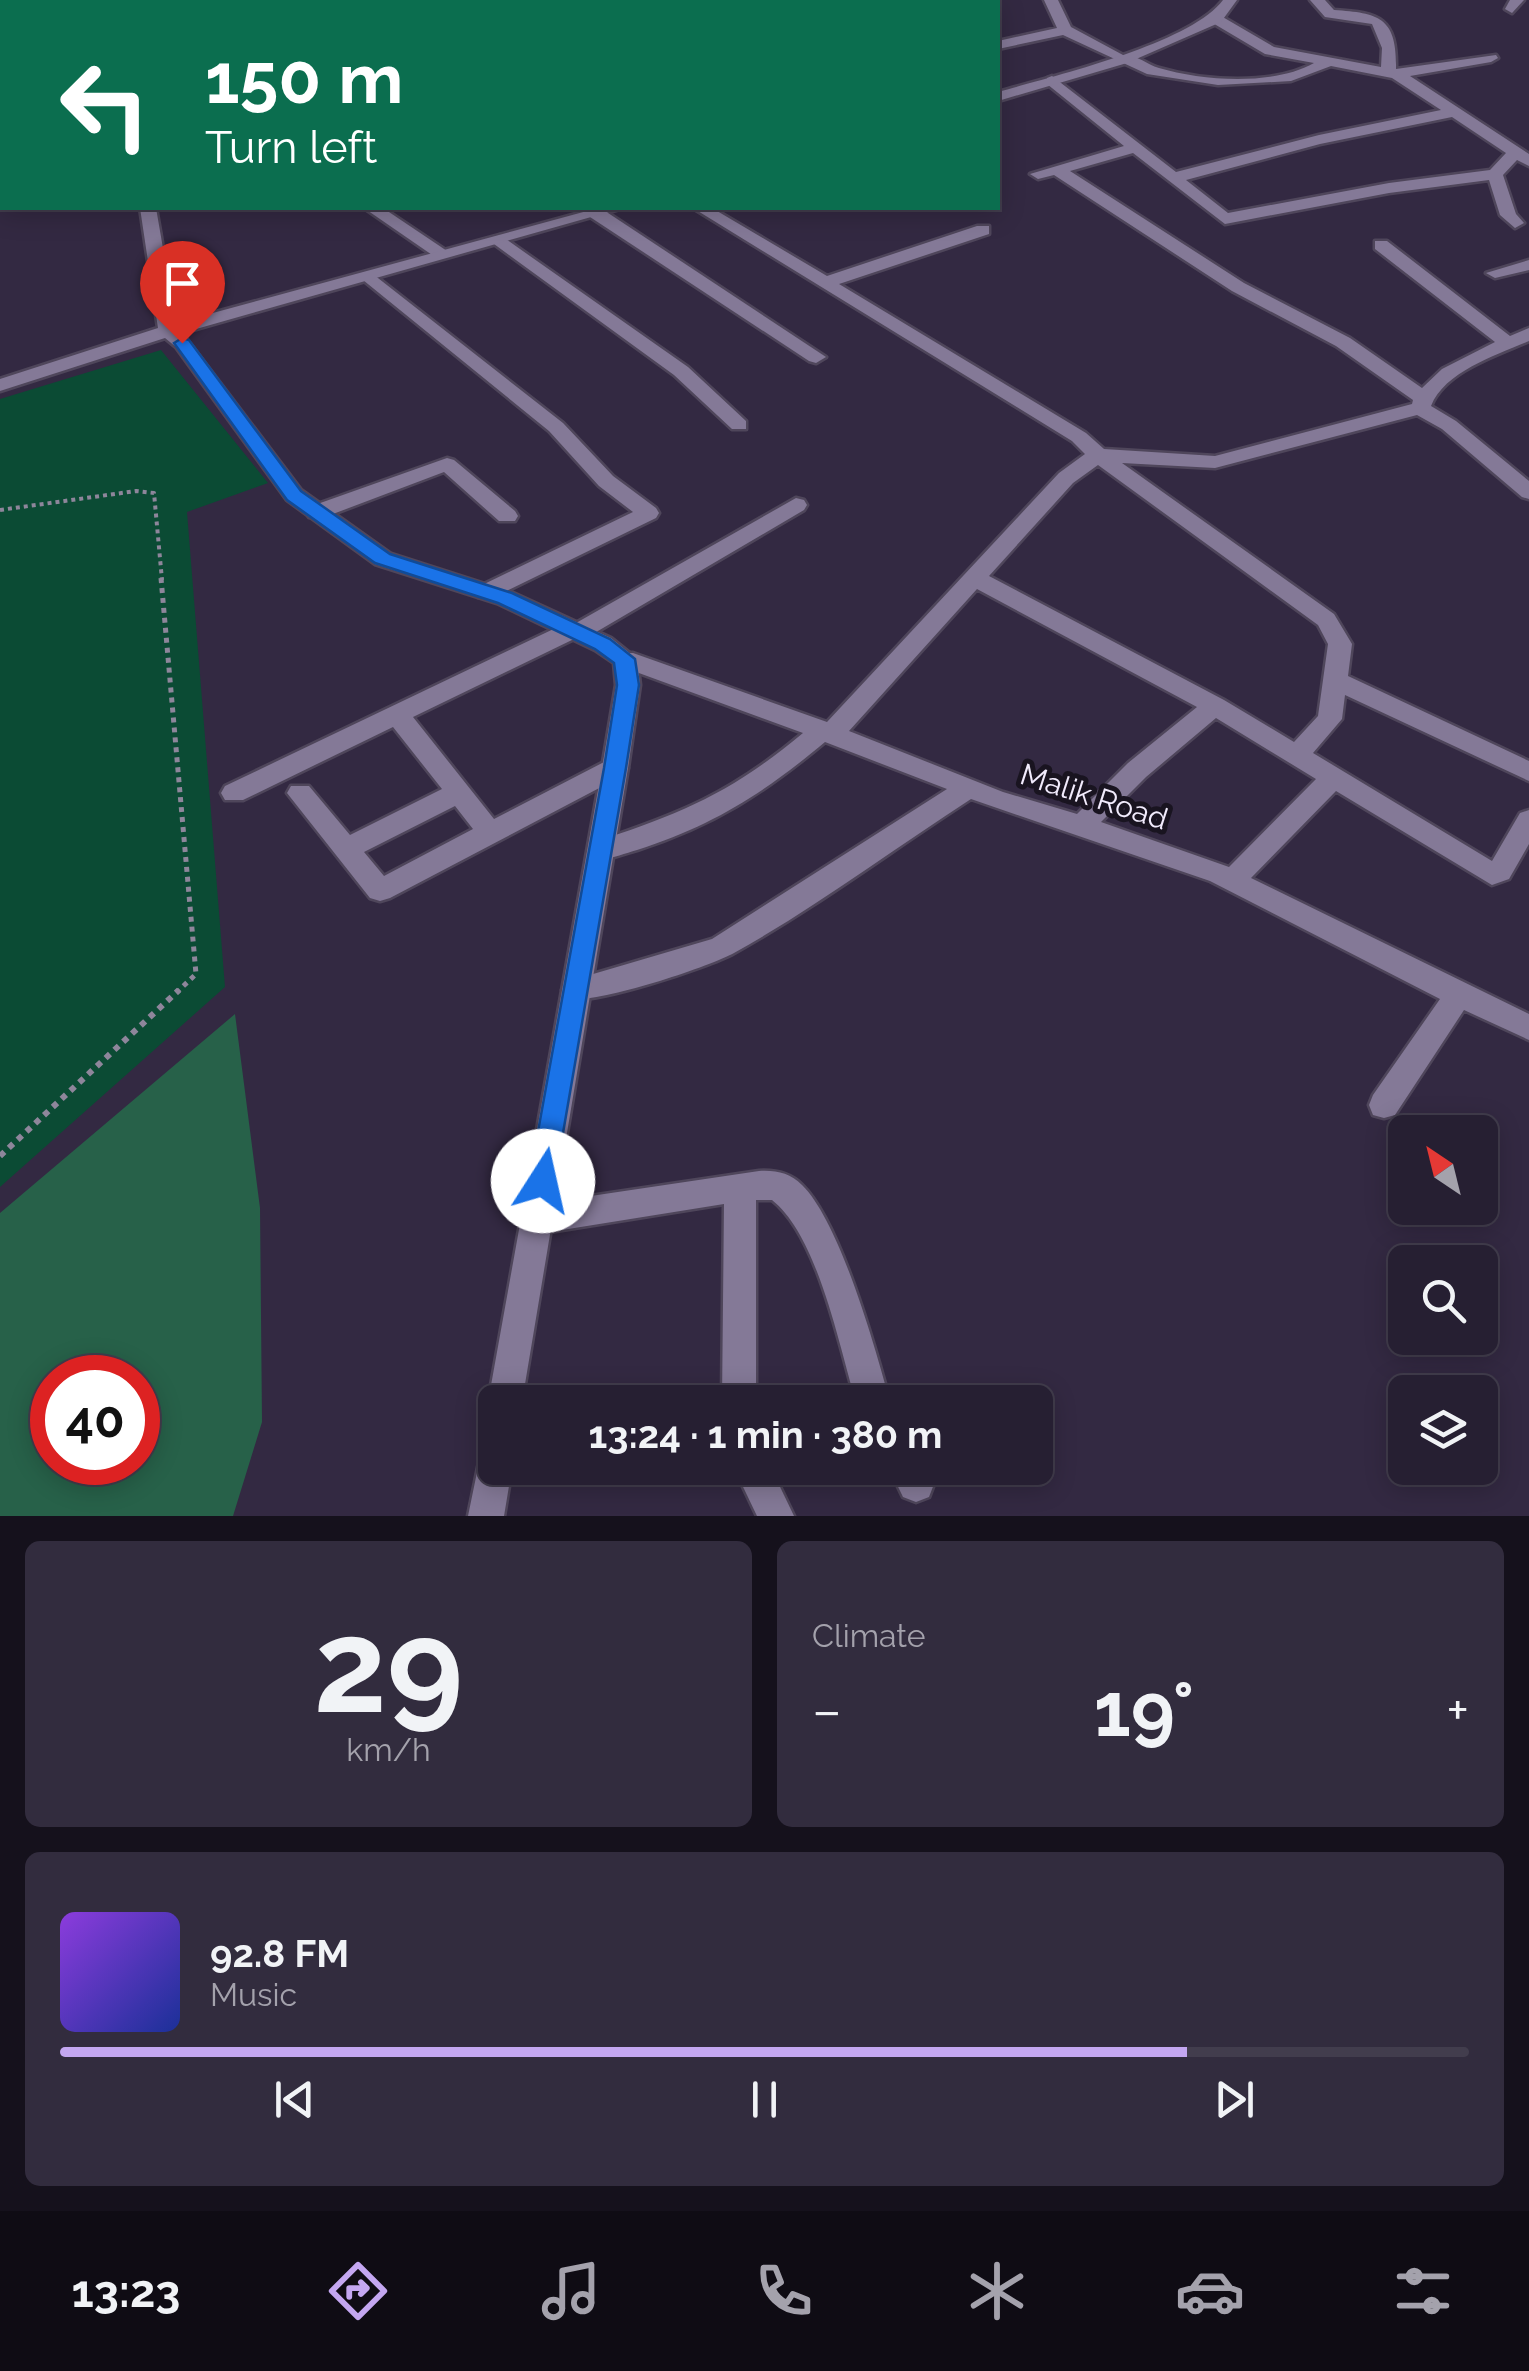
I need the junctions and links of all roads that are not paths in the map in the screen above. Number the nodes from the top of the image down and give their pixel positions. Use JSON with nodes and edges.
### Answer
{"nodes":[{"id":1,"x":1052,"y":0,"type":"edge"},
{"id":2,"x":1230,"y":0,"type":"edge"},
{"id":3,"x":1316,"y":0,"type":"edge"},
{"id":4,"x":1216,"y":19,"type":"junction"},
{"id":5,"x":1064,"y":30,"type":"junction"},
{"id":6,"x":1000,"y":46,"type":"edge"},
{"id":7,"x":1491,"y":58,"type":"dead end"},
{"id":8,"x":1125,"y":59,"type":"junction"},
{"id":9,"x":1326,"y":64,"type":"junction"},
{"id":10,"x":1392,"y":73,"type":"junction"},
{"id":11,"x":1052,"y":81,"type":"junction"},
{"id":12,"x":1000,"y":96,"type":"edge"},
{"id":13,"x":1454,"y":112,"type":"junction"},
{"id":14,"x":1136,"y":148,"type":"junction"},
{"id":15,"x":1522,"y":156,"type":"edge"},
{"id":16,"x":1495,"y":174,"type":"junction"},
{"id":17,"x":1174,"y":178,"type":"junction"},
{"id":18,"x":148,"y":210,"type":"edge"},
{"id":19,"x":375,"y":210,"type":"edge"},
{"id":20,"x":606,"y":210,"type":"edge"},
{"id":21,"x":611,"y":210,"type":"edge"},
{"id":22,"x":704,"y":210,"type":"edge"},
{"id":23,"x":1515,"y":224,"type":"dead end"},
{"id":24,"x":983,"y":230,"type":"dead end"},
{"id":25,"x":500,"y":240,"type":"junction"},
{"id":26,"x":1382,"y":245,"type":"dead end"},
{"id":27,"x":444,"y":255,"type":"junction"},
{"id":28,"x":1529,"y":265,"type":"edge"},
{"id":29,"x":1494,"y":273,"type":"dead end"},
{"id":30,"x":369,"y":276,"type":"junction"},
{"id":31,"x":826,"y":284,"type":"junction"},
{"id":32,"x":168,"y":331,"type":"junction"},
{"id":33,"x":1529,"y":334,"type":"edge"},
{"id":34,"x":1509,"y":344,"type":"junction"},
{"id":35,"x":816,"y":357,"type":"dead end"},
{"id":36,"x":0,"y":384,"type":"edge"},
{"id":37,"x":1421,"y":403,"type":"junction"},
{"id":38,"x":739,"y":425,"type":"dead end"},
{"id":39,"x":1098,"y":455,"type":"junction"},
{"id":40,"x":1529,"y":492,"type":"edge"},
{"id":41,"x":796,"y":506,"type":"dead end"},
{"id":42,"x":317,"y":512,"type":"junction"},
{"id":43,"x":507,"y":516,"type":"dead end"},
{"id":44,"x":974,"y":578,"type":"junction"},
{"id":45,"x":486,"y":592,"type":"junction"},
{"id":46,"x":575,"y":631,"type":"junction"},
{"id":47,"x":625,"y":659,"type":"junction"},
{"id":48,"x":1335,"y":680,"type":"junction"},
{"id":49,"x":1215,"y":706,"type":"junction"},
{"id":50,"x":397,"y":714,"type":"junction"},
{"id":51,"x":828,"y":732,"type":"junction"},
{"id":52,"x":1295,"y":756,"type":"junction"},
{"id":53,"x":615,"y":768,"type":"junction"},
{"id":54,"x":1529,"y":772,"type":"edge"},
{"id":55,"x":1332,"y":779,"type":"junction"},
{"id":56,"x":969,"y":788,"type":"junction"},
{"id":57,"x":459,"y":792,"type":"junction"},
{"id":58,"x":234,"y":793,"type":"dead end"},
{"id":59,"x":300,"y":793,"type":"dead end"},
{"id":60,"x":1529,"y":820,"type":"edge"},
{"id":61,"x":1081,"y":826,"type":"junction"},
{"id":62,"x":491,"y":833,"type":"junction"},
{"id":63,"x":346,"y":849,"type":"junction"},
{"id":64,"x":601,"y":850,"type":"junction"},
{"id":65,"x":1232,"y":881,"type":"junction"},
{"id":66,"x":576,"y":990,"type":"junction"},
{"id":67,"x":1459,"y":994,"type":"junction"},
{"id":68,"x":1529,"y":1028,"type":"edge"},
{"id":69,"x":1384,"y":1105,"type":"dead end"},
{"id":70,"x":740,"y":1187,"type":"junction"},
{"id":71,"x":536,"y":1219,"type":"junction"},
{"id":72,"x":508,"y":1385,"type":"edge"},
{"id":73,"x":739,"y":1385,"type":"edge"},
{"id":74,"x":867,"y":1385,"type":"edge"},
{"id":75,"x":491,"y":1485,"type":"edge"},
{"id":76,"x":760,"y":1485,"type":"edge"},
{"id":77,"x":486,"y":1516,"type":"edge"},
{"id":78,"x":776,"y":1516,"type":"edge"}],
"edges":[{"from":1,"to":5,"type":"street"},
{"from":2,"to":4,"type":"street"},
{"from":3,"to":10,"type":"street"},
{"from":4,"to":8,"type":"street"},
{"from":4,"to":9,"type":"street"},
{"from":5,"to":6,"type":"street"},
{"from":5,"to":8,"type":"street"},
{"from":7,"to":10,"type":"street"},
{"from":8,"to":9,"type":"street"},
{"from":8,"to":11,"type":"street"},
{"from":9,"to":10,"type":"street"},
{"from":10,"to":13,"type":"street"},
{"from":11,"to":12,"type":"street"},
{"from":11,"to":14,"type":"street"},
{"from":13,"to":15,"type":"street"},
{"from":13,"to":17,"type":"street"},
{"from":14,"to":17,"type":"street"},
{"from":14,"to":37,"type":"street"},
{"from":15,"to":16,"type":"street"},
{"from":16,"to":17,"type":"street"},
{"from":16,"to":23,"type":"street"},
{"from":18,"to":32,"type":"street"},
{"from":19,"to":27,"type":"street"},
{"from":20,"to":25,"type":"street"},
{"from":21,"to":35,"type":"street"},
{"from":22,"to":31,"type":"street"},
{"from":24,"to":31,"type":"street"},
{"from":25,"to":27,"type":"street"},
{"from":25,"to":38,"type":"street"},
{"from":26,"to":34,"type":"street"},
{"from":27,"to":30,"type":"street"},
{"from":28,"to":29,"type":"street"},
{"from":30,"to":32,"type":"street"},
{"from":30,"to":45,"type":"street"},
{"from":31,"to":39,"type":"street"},
{"from":32,"to":36,"type":"street"},
{"from":32,"to":42,"type":"street","name":"Malik Road"},
{"from":33,"to":34,"type":"street"},
{"from":34,"to":37,"type":"street"},
{"from":37,"to":39,"type":"street"},
{"from":37,"to":40,"type":"street"},
{"from":39,"to":44,"type":"street"},
{"from":39,"to":48,"type":"street"},
{"from":41,"to":46,"type":"street"},
{"from":42,"to":43,"type":"street"},
{"from":42,"to":45,"type":"street","name":"Malik Road"},
{"from":44,"to":49,"type":"street"},
{"from":44,"to":51,"type":"street"},
{"from":45,"to":46,"type":"street","name":"Malik Road"},
{"from":46,"to":47,"type":"street","name":"Malik Road"},
{"from":46,"to":50,"type":"street"},
{"from":47,"to":51,"type":"street","name":"Malik Road"},
{"from":47,"to":53,"type":"street"},
{"from":48,"to":52,"type":"street"},
{"from":48,"to":54,"type":"street"},
{"from":49,"to":52,"type":"street"},
{"from":49,"to":61,"type":"street"},
{"from":50,"to":57,"type":"street"},
{"from":50,"to":58,"type":"street"},
{"from":51,"to":56,"type":"street","name":"Malik Road"},
{"from":51,"to":64,"type":"street"},
{"from":52,"to":55,"type":"street"},
{"from":53,"to":62,"type":"street"},
{"from":53,"to":64,"type":"street"},
{"from":55,"to":60,"type":"street"},
{"from":55,"to":65,"type":"street"},
{"from":56,"to":61,"type":"street","name":"Malik Road"},
{"from":56,"to":66,"type":"street"},
{"from":57,"to":62,"type":"street"},
{"from":57,"to":63,"type":"street"},
{"from":59,"to":63,"type":"street"},
{"from":61,"to":65,"type":"street","name":"Malik Road"},
{"from":62,"to":63,"type":"street"},
{"from":64,"to":66,"type":"street"},
{"from":65,"to":67,"type":"street","name":"Malik Road"},
{"from":66,"to":71,"type":"street"},
{"from":67,"to":68,"type":"street","name":"Malik Road"},
{"from":67,"to":69,"type":"street"},
{"from":70,"to":71,"type":"street"},
{"from":70,"to":73,"type":"street"},
{"from":70,"to":74,"type":"street"},
{"from":71,"to":72,"type":"street"},
{"from":75,"to":77,"type":"street"},
{"from":76,"to":78,"type":"street"}]}
